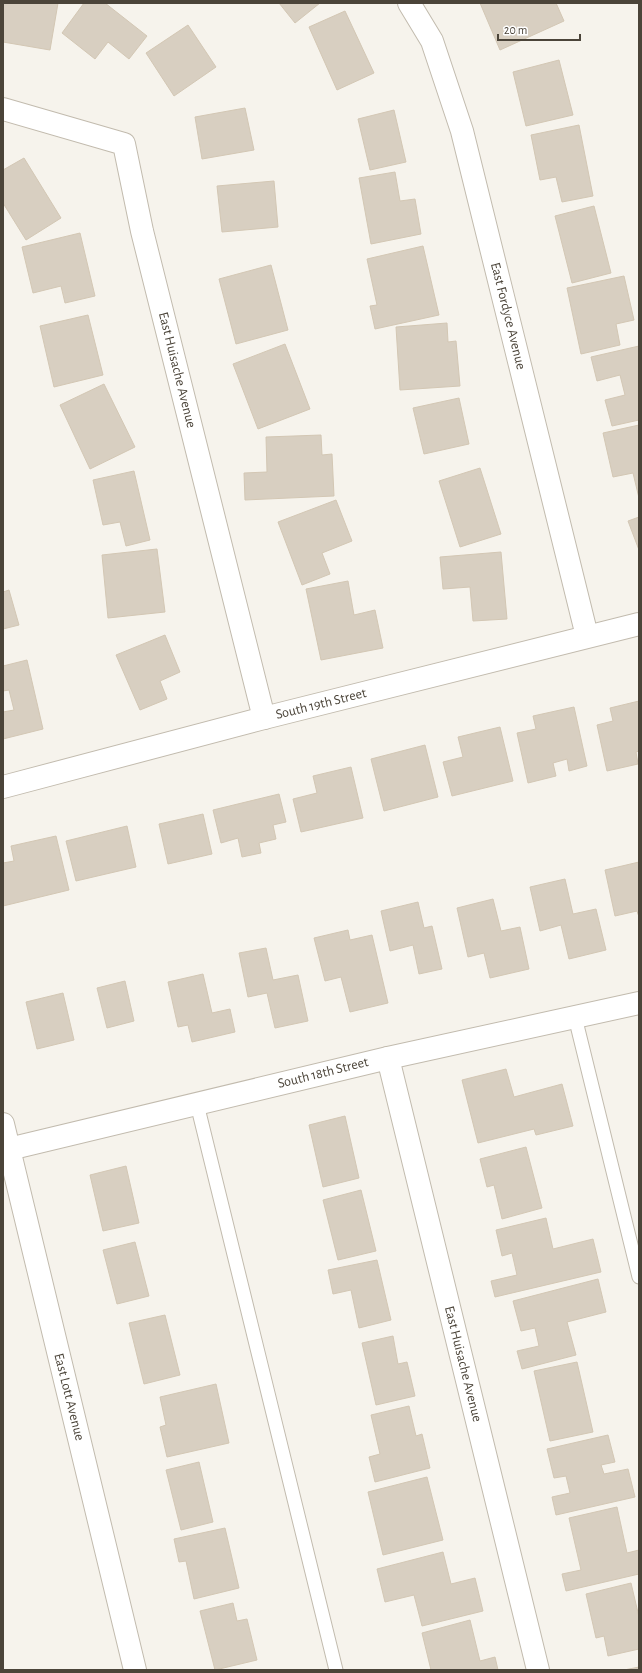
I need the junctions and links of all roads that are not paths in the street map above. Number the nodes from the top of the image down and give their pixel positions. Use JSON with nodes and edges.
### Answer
{"nodes":[{"id":1,"x":409,"y":3,"type":"edge"},
{"id":2,"x":3,"y":109,"type":"edge"},
{"id":3,"x":639,"y":624,"type":"edge"},
{"id":4,"x":587,"y":636,"type":"junction"},
{"id":5,"x":264,"y":718,"type":"junction"},
{"id":6,"x":3,"y":787,"type":"edge"},
{"id":7,"x":639,"y":1003,"type":"edge"},
{"id":8,"x":575,"y":1017,"type":"junction"},
{"id":9,"x":388,"y":1058,"type":"junction"},
{"id":10,"x":197,"y":1104,"type":"junction"},
{"id":11,"x":3,"y":1124,"type":"edge"},
{"id":12,"x":9,"y":1149,"type":"junction"},
{"id":13,"x":639,"y":1277,"type":"edge"},
{"id":14,"x":135,"y":1670,"type":"edge"},
{"id":15,"x":336,"y":1670,"type":"edge"},
{"id":16,"x":538,"y":1670,"type":"edge"}],
"edges":[{"from":1,"to":4,"type":"street","name":"East Fordyce Avenue"},
{"from":2,"to":5,"type":"street","name":"East Huisache Avenue"},
{"from":3,"to":4,"type":"street","name":"South 19th Street"},
{"from":4,"to":5,"type":"street","name":"South 19th Street"},
{"from":5,"to":6,"type":"street","name":"South 19th Street"},
{"from":7,"to":8,"type":"street","name":"South 18th Street"},
{"from":8,"to":9,"type":"street","name":"South 18th Street"},
{"from":8,"to":13,"type":"lane"},
{"from":9,"to":10,"type":"street","name":"South 18th Street"},
{"from":9,"to":16,"type":"street","name":"East Huisache Avenue"},
{"from":10,"to":12,"type":"street","name":"South 18th Street"},
{"from":10,"to":15,"type":"lane"},
{"from":11,"to":12,"type":"street","name":"East Lott Avenue"},
{"from":12,"to":14,"type":"street","name":"East Lott Avenue"}]}
